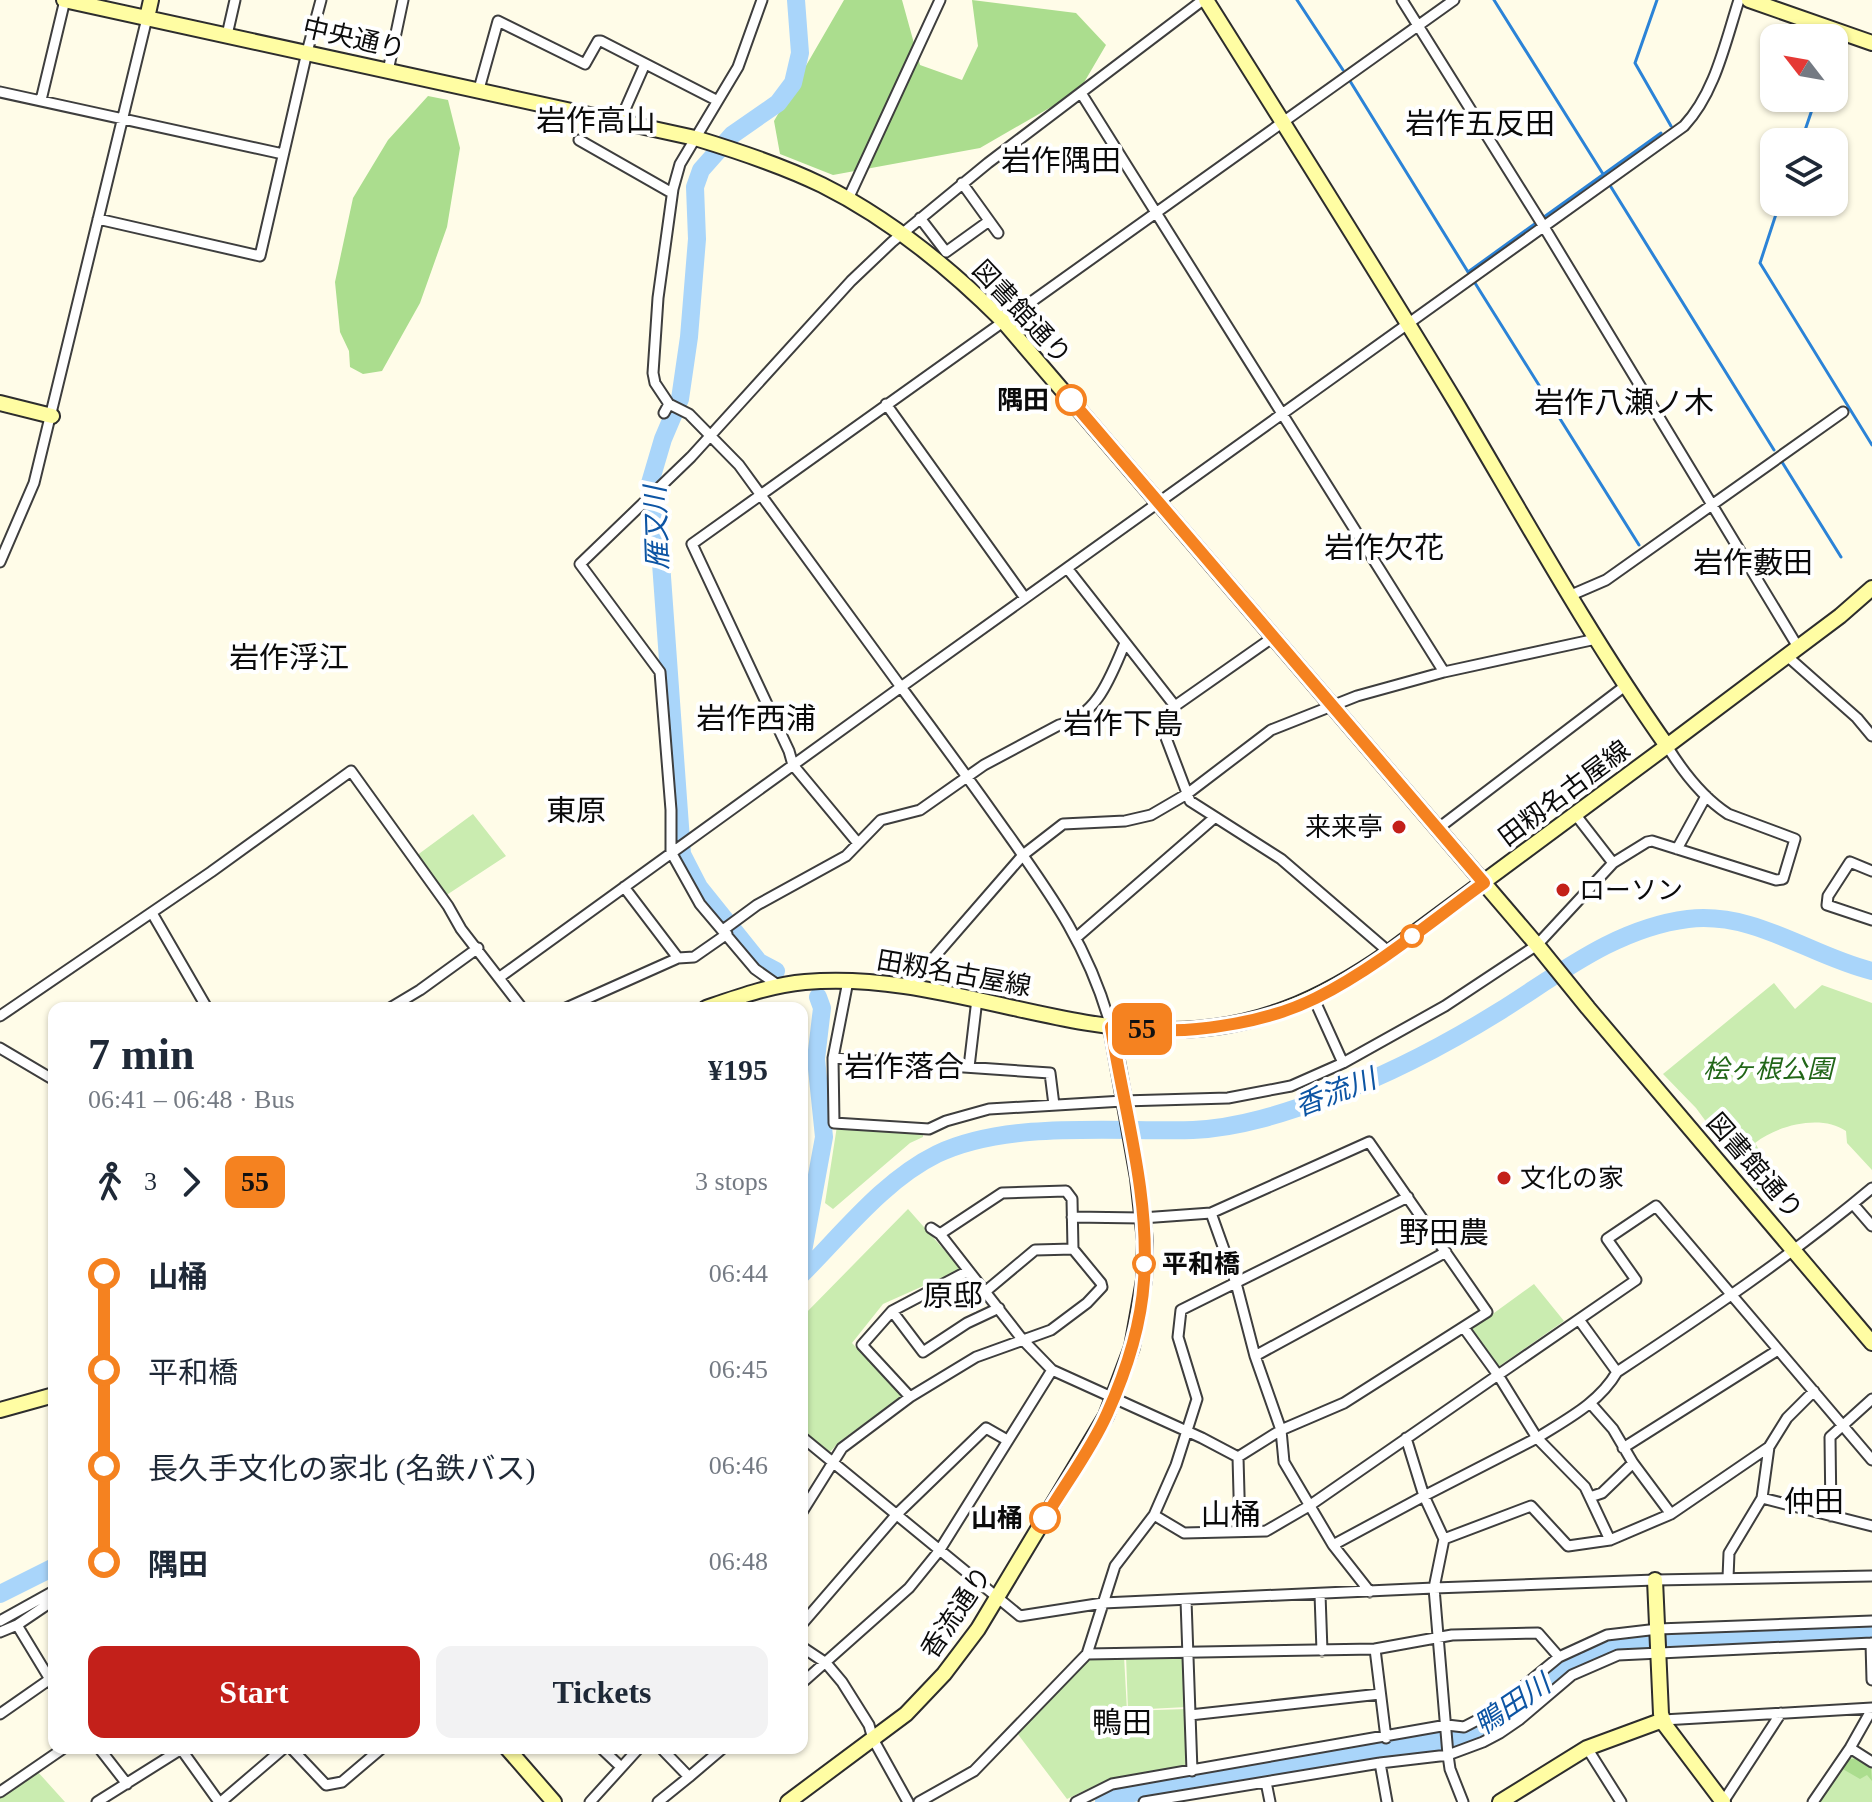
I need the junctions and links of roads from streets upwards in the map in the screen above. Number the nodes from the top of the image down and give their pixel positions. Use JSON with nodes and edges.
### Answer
{"nodes":[{"id":1,"x":65,"y":0,"type":"edge"},
{"id":2,"x":151,"y":0,"type":"edge"},
{"id":3,"x":235,"y":0,"type":"edge"},
{"id":4,"x":321,"y":0,"type":"edge"},
{"id":5,"x":403,"y":0,"type":"edge"},
{"id":6,"x":762,"y":0,"type":"edge"},
{"id":7,"x":940,"y":0,"type":"edge"},
{"id":8,"x":1205,"y":0,"type":"edge"},
{"id":9,"x":1402,"y":0,"type":"edge"},
{"id":10,"x":1454,"y":0,"type":"edge"},
{"id":11,"x":1739,"y":0,"type":"edge"},
{"id":12,"x":1749,"y":0,"type":"edge"},
{"id":13,"x":147,"y":18,"type":"junction"},
{"id":14,"x":1417,"y":25,"type":"junction"},
{"id":15,"x":227,"y":35,"type":"junction"},
{"id":16,"x":1872,"y":43,"type":"edge"},
{"id":17,"x":307,"y":52,"type":"junction"},
{"id":18,"x":645,"y":64,"type":"junction"},
{"id":19,"x":388,"y":71,"type":"junction"},
{"id":20,"x":447,"y":83,"type":"joint"},
{"id":21,"x":479,"y":89,"type":"junction"},
{"id":22,"x":0,"y":92,"type":"edge"},
{"id":23,"x":1081,"y":93,"type":"junction"},
{"id":24,"x":41,"y":100,"type":"junction"},
{"id":25,"x":716,"y":100,"type":"junction"},
{"id":26,"x":122,"y":118,"type":"junction"},
{"id":27,"x":619,"y":123,"type":"junction"},
{"id":28,"x":1282,"y":123,"type":"junction"},
{"id":29,"x":695,"y":138,"type":"junction"},
{"id":30,"x":579,"y":140,"type":"dead end"},
{"id":31,"x":283,"y":154,"type":"junction"},
{"id":32,"x":962,"y":183,"type":"junction"},
{"id":33,"x":672,"y":193,"type":"junction"},
{"id":34,"x":848,"y":199,"type":"junction"},
{"id":35,"x":1158,"y":212,"type":"junction"},
{"id":36,"x":920,"y":218,"type":"junction"},
{"id":37,"x":98,"y":219,"type":"junction"},
{"id":38,"x":989,"y":221,"type":"junction"},
{"id":39,"x":1544,"y":227,"type":"junction"},
{"id":40,"x":902,"y":233,"type":"junction"},
{"id":41,"x":998,"y":233,"type":"dead end"},
{"id":42,"x":1003,"y":321,"type":"junction"},
{"id":43,"x":1409,"y":324,"type":"junction"},
{"id":44,"x":0,"y":403,"type":"edge"},
{"id":45,"x":886,"y":404,"type":"junction"},
{"id":46,"x":1843,"y":412,"type":"dead end"},
{"id":47,"x":1283,"y":414,"type":"junction"},
{"id":48,"x":52,"y":416,"type":"junction"},
{"id":49,"x":712,"y":435,"type":"junction"},
{"id":50,"x":761,"y":494,"type":"junction"},
{"id":51,"x":1160,"y":503,"type":"junction"},
{"id":52,"x":1711,"y":506,"type":"junction"},
{"id":53,"x":0,"y":562,"type":"edge"},
{"id":54,"x":1067,"y":568,"type":"junction"},
{"id":55,"x":1872,"y":588,"type":"edge"},
{"id":56,"x":1569,"y":596,"type":"junction"},
{"id":57,"x":1025,"y":598,"type":"junction"},
{"id":58,"x":1272,"y":638,"type":"junction"},
{"id":59,"x":1596,"y":639,"type":"junction"},
{"id":60,"x":1125,"y":643,"type":"junction"},
{"id":61,"x":1792,"y":652,"type":"junction"},
{"id":62,"x":1444,"y":672,"type":"junction"},
{"id":63,"x":1625,"y":686,"type":"junction"},
{"id":64,"x":901,"y":687,"type":"junction"},
{"id":65,"x":1175,"y":706,"type":"junction"},
{"id":66,"x":1332,"y":707,"type":"junction"},
{"id":67,"x":1872,"y":736,"type":"edge"},
{"id":68,"x":1667,"y":746,"type":"junction"},
{"id":69,"x":793,"y":765,"type":"junction"},
{"id":70,"x":967,"y":776,"type":"junction"},
{"id":71,"x":1187,"y":794,"type":"junction"},
{"id":72,"x":1706,"y":796,"type":"junction"},
{"id":73,"x":1575,"y":814,"type":"junction"},
{"id":74,"x":1214,"y":818,"type":"junction"},
{"id":75,"x":1436,"y":830,"type":"junction"},
{"id":76,"x":857,"y":842,"type":"junction"},
{"id":77,"x":1677,"y":849,"type":"junction"},
{"id":78,"x":671,"y":852,"type":"junction"},
{"id":79,"x":1023,"y":855,"type":"junction"},
{"id":80,"x":1613,"y":863,"type":"junction"},
{"id":81,"x":1872,"y":871,"type":"edge"},
{"id":82,"x":1484,"y":883,"type":"junction"},
{"id":83,"x":624,"y":887,"type":"junction"},
{"id":84,"x":152,"y":913,"type":"junction"},
{"id":85,"x":1872,"y":920,"type":"edge"},
{"id":86,"x":725,"y":931,"type":"junction"},
{"id":87,"x":1077,"y":937,"type":"junction"},
{"id":88,"x":1537,"y":945,"type":"junction"},
{"id":89,"x":478,"y":948,"type":"junction"},
{"id":90,"x":1389,"y":952,"type":"junction"},
{"id":91,"x":678,"y":958,"type":"junction"},
{"id":92,"x":500,"y":977,"type":"junction"},
{"id":93,"x":848,"y":981,"type":"junction"},
{"id":94,"x":910,"y":985,"type":"junction"},
{"id":95,"x":779,"y":986,"type":"junction"},
{"id":96,"x":977,"y":999,"type":"junction"},
{"id":97,"x":1314,"y":999,"type":"junction"},
{"id":98,"x":204,"y":1002,"type":"edge"},
{"id":99,"x":400,"y":1002,"type":"edge"},
{"id":100,"x":518,"y":1002,"type":"edge"},
{"id":101,"x":579,"y":1002,"type":"edge"},
{"id":102,"x":736,"y":1002,"type":"edge"},
{"id":103,"x":0,"y":1016,"type":"edge"},
{"id":104,"x":1111,"y":1027,"type":"junction"},
{"id":105,"x":0,"y":1048,"type":"edge"},
{"id":106,"x":833,"y":1058,"type":"junction"},
{"id":107,"x":1343,"y":1063,"type":"junction"},
{"id":108,"x":969,"y":1067,"type":"junction"},
{"id":109,"x":48,"y":1076,"type":"edge"},
{"id":110,"x":1124,"y":1104,"type":"junction"},
{"id":111,"x":1054,"y":1105,"type":"junction"},
{"id":112,"x":1872,"y":1188,"type":"edge"},
{"id":113,"x":1408,"y":1197,"type":"junction"},
{"id":114,"x":1853,"y":1204,"type":"junction"},
{"id":115,"x":1211,"y":1213,"type":"junction"},
{"id":116,"x":1072,"y":1217,"type":"junction"},
{"id":117,"x":1142,"y":1218,"type":"junction"},
{"id":118,"x":1872,"y":1226,"type":"edge"},
{"id":119,"x":931,"y":1228,"type":"dead end"},
{"id":120,"x":940,"y":1234,"type":"junction"},
{"id":121,"x":1073,"y":1249,"type":"junction"},
{"id":122,"x":1795,"y":1251,"type":"junction"},
{"id":123,"x":1446,"y":1252,"type":"junction"},
{"id":124,"x":968,"y":1271,"type":"junction"},
{"id":125,"x":1236,"y":1283,"type":"junction"},
{"id":126,"x":986,"y":1291,"type":"junction"},
{"id":127,"x":1733,"y":1296,"type":"junction"},
{"id":128,"x":999,"y":1308,"type":"junction"},
{"id":129,"x":892,"y":1311,"type":"junction"},
{"id":130,"x":1580,"y":1321,"type":"junction"},
{"id":131,"x":1464,"y":1328,"type":"junction"},
{"id":132,"x":1022,"y":1339,"type":"junction"},
{"id":133,"x":1872,"y":1343,"type":"edge"},
{"id":134,"x":1778,"y":1350,"type":"junction"},
{"id":135,"x":1255,"y":1356,"type":"junction"},
{"id":136,"x":1052,"y":1370,"type":"junction"},
{"id":137,"x":1617,"y":1372,"type":"junction"},
{"id":138,"x":1498,"y":1375,"type":"junction"},
{"id":139,"x":1814,"y":1391,"type":"junction"},
{"id":140,"x":48,"y":1397,"type":"edge"},
{"id":141,"x":910,"y":1397,"type":"junction"},
{"id":142,"x":1113,"y":1399,"type":"junction"},
{"id":143,"x":1872,"y":1399,"type":"edge"},
{"id":144,"x":1591,"y":1404,"type":"junction"},
{"id":145,"x":0,"y":1410,"type":"edge"},
{"id":146,"x":1842,"y":1425,"type":"junction"},
{"id":147,"x":1281,"y":1430,"type":"junction"},
{"id":148,"x":1186,"y":1431,"type":"junction"},
{"id":149,"x":1406,"y":1438,"type":"junction"},
{"id":150,"x":1537,"y":1438,"type":"junction"},
{"id":151,"x":1007,"y":1440,"type":"junction"},
{"id":152,"x":808,"y":1442,"type":"edge"},
{"id":153,"x":1769,"y":1447,"type":"junction"},
{"id":154,"x":1623,"y":1448,"type":"junction"},
{"id":155,"x":1238,"y":1457,"type":"junction"},
{"id":156,"x":1872,"y":1460,"type":"edge"},
{"id":157,"x":832,"y":1461,"type":"junction"},
{"id":158,"x":1633,"y":1463,"type":"junction"},
{"id":159,"x":1424,"y":1496,"type":"junction"},
{"id":160,"x":1590,"y":1497,"type":"junction"},
{"id":161,"x":1762,"y":1498,"type":"junction"},
{"id":162,"x":808,"y":1502,"type":"edge"},
{"id":163,"x":1309,"y":1506,"type":"junction"},
{"id":164,"x":897,"y":1514,"type":"junction"},
{"id":165,"x":1671,"y":1514,"type":"junction"},
{"id":166,"x":1154,"y":1515,"type":"junction"},
{"id":167,"x":1831,"y":1516,"type":"junction"},
{"id":168,"x":1872,"y":1526,"type":"edge"},
{"id":169,"x":1240,"y":1531,"type":"junction"},
{"id":170,"x":1444,"y":1539,"type":"junction"},
{"id":171,"x":1610,"y":1540,"type":"junction"},
{"id":172,"x":1333,"y":1545,"type":"junction"},
{"id":173,"x":939,"y":1551,"type":"junction"},
{"id":174,"x":1872,"y":1576,"type":"edge"},
{"id":175,"x":1728,"y":1578,"type":"junction"},
{"id":176,"x":1655,"y":1580,"type":"junction"},
{"id":177,"x":1434,"y":1588,"type":"junction"},
{"id":178,"x":1370,"y":1592,"type":"junction"},
{"id":179,"x":48,"y":1594,"type":"edge"},
{"id":180,"x":1320,"y":1594,"type":"junction"},
{"id":181,"x":997,"y":1598,"type":"junction"},
{"id":182,"x":1186,"y":1600,"type":"junction"},
{"id":183,"x":1103,"y":1603,"type":"junction"},
{"id":184,"x":48,"y":1604,"type":"edge"},
{"id":185,"x":808,"y":1617,"type":"edge"},
{"id":186,"x":0,"y":1621,"type":"edge"},
{"id":187,"x":1872,"y":1621,"type":"edge"},
{"id":188,"x":17,"y":1625,"type":"junction"},
{"id":189,"x":0,"y":1632,"type":"edge"},
{"id":190,"x":1438,"y":1638,"type":"junction"},
{"id":191,"x":1659,"y":1641,"type":"junction"},
{"id":192,"x":1872,"y":1643,"type":"edge"},
{"id":193,"x":1375,"y":1649,"type":"junction"},
{"id":194,"x":808,"y":1651,"type":"edge"},
{"id":195,"x":1322,"y":1651,"type":"junction"},
{"id":196,"x":1087,"y":1654,"type":"junction"},
{"id":197,"x":1187,"y":1654,"type":"junction"},
{"id":198,"x":1559,"y":1657,"type":"junction"},
{"id":199,"x":826,"y":1663,"type":"junction"},
{"id":200,"x":48,"y":1675,"type":"edge"},
{"id":201,"x":808,"y":1678,"type":"edge"},
{"id":202,"x":1872,"y":1680,"type":"edge"},
{"id":203,"x":48,"y":1684,"type":"edge"},
{"id":204,"x":1380,"y":1694,"type":"junction"},
{"id":205,"x":1872,"y":1709,"type":"edge"},
{"id":206,"x":1781,"y":1713,"type":"junction"},
{"id":207,"x":0,"y":1714,"type":"edge"},
{"id":208,"x":1190,"y":1715,"type":"junction"},
{"id":209,"x":1663,"y":1720,"type":"junction"},
{"id":210,"x":1447,"y":1725,"type":"junction"},
{"id":211,"x":1386,"y":1738,"type":"junction"},
{"id":212,"x":873,"y":1739,"type":"junction"},
{"id":213,"x":1587,"y":1748,"type":"junction"},
{"id":214,"x":1850,"y":1748,"type":"junction"},
{"id":215,"x":55,"y":1754,"type":"edge"},
{"id":216,"x":104,"y":1754,"type":"edge"},
{"id":217,"x":173,"y":1754,"type":"edge"},
{"id":218,"x":186,"y":1754,"type":"edge"},
{"id":219,"x":277,"y":1754,"type":"edge"},
{"id":220,"x":297,"y":1754,"type":"edge"},
{"id":221,"x":375,"y":1754,"type":"edge"},
{"id":222,"x":512,"y":1754,"type":"edge"},
{"id":223,"x":607,"y":1754,"type":"edge"},
{"id":224,"x":633,"y":1754,"type":"edge"},
{"id":225,"x":667,"y":1754,"type":"edge"},
{"id":226,"x":716,"y":1754,"type":"edge"},
{"id":227,"x":1448,"y":1755,"type":"junction"},
{"id":228,"x":1872,"y":1762,"type":"edge"},
{"id":229,"x":1380,"y":1763,"type":"junction"},
{"id":230,"x":621,"y":1767,"type":"junction"},
{"id":231,"x":1192,"y":1771,"type":"junction"},
{"id":232,"x":689,"y":1777,"type":"junction"},
{"id":233,"x":1266,"y":1782,"type":"junction"},
{"id":234,"x":127,"y":1784,"type":"junction"},
{"id":235,"x":0,"y":1792,"type":"edge"},
{"id":236,"x":594,"y":1801,"type":"edge"},
{"id":237,"x":97,"y":1802,"type":"edge"},
{"id":238,"x":220,"y":1802,"type":"edge"},
{"id":239,"x":554,"y":1802,"type":"edge"},
{"id":240,"x":658,"y":1802,"type":"edge"},
{"id":241,"x":788,"y":1802,"type":"edge"},
{"id":242,"x":908,"y":1802,"type":"edge"},
{"id":243,"x":919,"y":1802,"type":"edge"},
{"id":244,"x":1076,"y":1802,"type":"edge"},
{"id":245,"x":1144,"y":1802,"type":"edge"},
{"id":246,"x":1270,"y":1802,"type":"edge"},
{"id":247,"x":1387,"y":1802,"type":"edge"},
{"id":248,"x":1463,"y":1802,"type":"edge"},
{"id":249,"x":1500,"y":1802,"type":"edge"},
{"id":250,"x":1621,"y":1802,"type":"edge"},
{"id":251,"x":1723,"y":1802,"type":"edge"},
{"id":252,"x":1813,"y":1802,"type":"edge"}],
"edges":[{"from":1,"to":13,"type":"street","name":"中央通り"},
{"from":1,"to":24,"type":"street"},
{"from":2,"to":13,"type":"street"},
{"from":3,"to":15,"type":"street"},
{"from":4,"to":17,"type":"street"},
{"from":5,"to":19,"type":"street"},
{"from":6,"to":25,"type":"street"},
{"from":7,"to":34,"type":"street"},
{"from":8,"to":23,"type":"street"},
{"from":8,"to":28,"type":"street"},
{"from":9,"to":14,"type":"street"},
{"from":10,"to":14,"type":"street"},
{"from":11,"to":39,"type":"street"},
{"from":12,"to":16,"type":"street"},
{"from":13,"to":15,"type":"street","name":"中央通り"},
{"from":13,"to":26,"type":"street"},
{"from":14,"to":28,"type":"street"},
{"from":14,"to":39,"type":"street"},
{"from":15,"to":17,"type":"street","name":"中央通り"},
{"from":17,"to":19,"type":"street","name":"中央通り"},
{"from":17,"to":31,"type":"street"},
{"from":18,"to":21,"type":"street"},
{"from":18,"to":25,"type":"street"},
{"from":18,"to":27,"type":"street"},
{"from":19,"to":20,"type":"street","name":"中央通り"},
{"from":20,"to":21,"type":"street","name":"図書館通り"},
{"from":21,"to":27,"type":"street","name":"図書館通り"},
{"from":22,"to":24,"type":"street"},
{"from":23,"to":32,"type":"street"},
{"from":23,"to":35,"type":"street"},
{"from":24,"to":26,"type":"street"},
{"from":25,"to":29,"type":"street"},
{"from":26,"to":31,"type":"street"},
{"from":26,"to":37,"type":"street"},
{"from":27,"to":29,"type":"street","name":"図書館通り"},
{"from":28,"to":35,"type":"street"},
{"from":28,"to":43,"type":"street"},
{"from":29,"to":33,"type":"street"},
{"from":29,"to":34,"type":"street","name":"図書館通り"},
{"from":30,"to":33,"type":"street"},
{"from":31,"to":37,"type":"street"},
{"from":32,"to":36,"type":"street"},
{"from":32,"to":38,"type":"street"},
{"from":33,"to":49,"type":"street"},
{"from":34,"to":40,"type":"street","name":"図書館通り"},
{"from":35,"to":42,"type":"street"},
{"from":35,"to":47,"type":"street"},
{"from":36,"to":38,"type":"street"},
{"from":36,"to":40,"type":"street"},
{"from":37,"to":48,"type":"street"},
{"from":38,"to":41,"type":"street"},
{"from":39,"to":43,"type":"street"},
{"from":39,"to":52,"type":"street"},
{"from":40,"to":42,"type":"street","name":"図書館通り"},
{"from":40,"to":49,"type":"street"},
{"from":42,"to":45,"type":"street"},
{"from":42,"to":51,"type":"street","name":"図書館通り"},
{"from":43,"to":47,"type":"street"},
{"from":43,"to":56,"type":"street"},
{"from":44,"to":48,"type":"street"},
{"from":45,"to":50,"type":"street"},
{"from":45,"to":57,"type":"street"},
{"from":46,"to":52,"type":"street"},
{"from":47,"to":51,"type":"street"},
{"from":47,"to":62,"type":"street"},
{"from":48,"to":53,"type":"street"},
{"from":49,"to":50,"type":"street"},
{"from":49,"to":78,"type":"street"},
{"from":50,"to":64,"type":"street"},
{"from":50,"to":69,"type":"street"},
{"from":51,"to":54,"type":"street"},
{"from":51,"to":58,"type":"street","name":"図書館通り"},
{"from":52,"to":56,"type":"street"},
{"from":52,"to":61,"type":"street"},
{"from":54,"to":57,"type":"street"},
{"from":54,"to":60,"type":"street"},
{"from":55,"to":61,"type":"street","name":"田籾名古屋線"},
{"from":56,"to":59,"type":"street"},
{"from":57,"to":64,"type":"street"},
{"from":58,"to":65,"type":"street"},
{"from":58,"to":66,"type":"street","name":"図書館通り"},
{"from":59,"to":62,"type":"street"},
{"from":59,"to":63,"type":"street"},
{"from":60,"to":65,"type":"street"},
{"from":60,"to":70,"type":"street"},
{"from":61,"to":67,"type":"street"},
{"from":61,"to":68,"type":"street","name":"田籾名古屋線"},
{"from":62,"to":66,"type":"street"},
{"from":63,"to":68,"type":"street"},
{"from":63,"to":75,"type":"street"},
{"from":64,"to":69,"type":"street"},
{"from":64,"to":70,"type":"street"},
{"from":65,"to":71,"type":"street"},
{"from":66,"to":71,"type":"street"},
{"from":66,"to":75,"type":"street","name":"図書館通り"},
{"from":68,"to":72,"type":"street"},
{"from":68,"to":73,"type":"street","name":"田籾名古屋線"},
{"from":69,"to":76,"type":"street"},
{"from":69,"to":78,"type":"street"},
{"from":70,"to":76,"type":"street"},
{"from":70,"to":79,"type":"street"},
{"from":71,"to":74,"type":"street"},
{"from":71,"to":79,"type":"street"},
{"from":72,"to":77,"type":"street"},
{"from":72,"to":77,"type":"street"},
{"from":73,"to":80,"type":"street"},
{"from":73,"to":82,"type":"street","name":"田籾名古屋線"},
{"from":74,"to":87,"type":"street"},
{"from":74,"to":90,"type":"street"},
{"from":75,"to":82,"type":"street","name":"図書館通り"},
{"from":76,"to":86,"type":"street"},
{"from":77,"to":80,"type":"street"},
{"from":78,"to":83,"type":"street"},
{"from":78,"to":86,"type":"street"},
{"from":79,"to":87,"type":"street"},
{"from":79,"to":94,"type":"street"},
{"from":80,"to":88,"type":"street"},
{"from":81,"to":85,"type":"street"},
{"from":82,"to":88,"type":"street","name":"図書館通り"},
{"from":82,"to":90,"type":"street","name":"田籾名古屋線"},
{"from":83,"to":91,"type":"street"},
{"from":83,"to":92,"type":"street"},
{"from":84,"to":89,"type":"street"},
{"from":84,"to":98,"type":"street"},
{"from":84,"to":103,"type":"street"},
{"from":86,"to":91,"type":"street"},
{"from":86,"to":95,"type":"street"},
{"from":87,"to":104,"type":"street"},
{"from":88,"to":107,"type":"street"},
{"from":88,"to":122,"type":"street","name":"図書館通り"},
{"from":89,"to":92,"type":"street"},
{"from":89,"to":99,"type":"street"},
{"from":90,"to":97,"type":"street","name":"田籾名古屋線"},
{"from":91,"to":101,"type":"street"},
{"from":92,"to":100,"type":"street"},
{"from":93,"to":94,"type":"street","name":"田籾名古屋線"},
{"from":93,"to":95,"type":"street","name":"田籾名古屋線"},
{"from":93,"to":106,"type":"street"},
{"from":94,"to":96,"type":"street","name":"田籾名古屋線"},
{"from":95,"to":102,"type":"street","name":"田籾名古屋線"},
{"from":96,"to":104,"type":"street","name":"田籾名古屋線"},
{"from":96,"to":108,"type":"street"},
{"from":97,"to":104,"type":"street","name":"田籾名古屋線"},
{"from":97,"to":107,"type":"street"},
{"from":104,"to":110,"type":"street","name":"香流通り"},
{"from":105,"to":109,"type":"street"},
{"from":106,"to":108,"type":"street"},
{"from":106,"to":111,"type":"street"},
{"from":107,"to":110,"type":"street"},
{"from":108,"to":111,"type":"street"},
{"from":110,"to":111,"type":"street"},
{"from":110,"to":117,"type":"street","name":"香流通り"},
{"from":112,"to":114,"type":"street"},
{"from":113,"to":115,"type":"street"},
{"from":113,"to":123,"type":"street"},
{"from":113,"to":125,"type":"street"},
{"from":114,"to":118,"type":"street"},
{"from":114,"to":122,"type":"street"},
{"from":115,"to":117,"type":"street"},
{"from":115,"to":125,"type":"street"},
{"from":116,"to":117,"type":"street"},
{"from":116,"to":120,"type":"street"},
{"from":116,"to":121,"type":"street"},
{"from":117,"to":142,"type":"street","name":"香流通り"},
{"from":119,"to":120,"type":"street"},
{"from":120,"to":124,"type":"street"},
{"from":121,"to":126,"type":"street"},
{"from":121,"to":132,"type":"street"},
{"from":122,"to":127,"type":"street"},
{"from":122,"to":133,"type":"street","name":"図書館通り"},
{"from":123,"to":131,"type":"street"},
{"from":123,"to":135,"type":"street"},
{"from":124,"to":126,"type":"street"},
{"from":124,"to":129,"type":"street"},
{"from":125,"to":135,"type":"street"},
{"from":125,"to":148,"type":"street"},
{"from":126,"to":128,"type":"street"},
{"from":127,"to":130,"type":"street"},
{"from":127,"to":134,"type":"street"},
{"from":127,"to":137,"type":"street"},
{"from":128,"to":129,"type":"street"},
{"from":128,"to":132,"type":"street"},
{"from":129,"to":141,"type":"street"},
{"from":130,"to":137,"type":"street"},
{"from":130,"to":138,"type":"street"},
{"from":131,"to":138,"type":"street"},
{"from":131,"to":147,"type":"street"},
{"from":132,"to":136,"type":"street"},
{"from":132,"to":141,"type":"street"},
{"from":134,"to":139,"type":"street"},
{"from":134,"to":154,"type":"street"},
{"from":135,"to":147,"type":"street"},
{"from":136,"to":142,"type":"street"},
{"from":136,"to":151,"type":"street"},
{"from":137,"to":144,"type":"street"},
{"from":138,"to":149,"type":"street"},
{"from":138,"to":150,"type":"street"},
{"from":139,"to":146,"type":"street"},
{"from":139,"to":153,"type":"street"},
{"from":140,"to":145,"type":"street"},
{"from":141,"to":157,"type":"street"},
{"from":142,"to":148,"type":"street"},
{"from":142,"to":181,"type":"street","name":"香流通り"},
{"from":143,"to":146,"type":"street"},
{"from":144,"to":150,"type":"street"},
{"from":144,"to":154,"type":"street"},
{"from":146,"to":156,"type":"street"},
{"from":146,"to":167,"type":"street"},
{"from":147,"to":155,"type":"street"},
{"from":147,"to":163,"type":"street"},
{"from":148,"to":155,"type":"street"},
{"from":148,"to":166,"type":"street"},
{"from":149,"to":159,"type":"street"},
{"from":149,"to":163,"type":"street"},
{"from":150,"to":159,"type":"street"},
{"from":150,"to":160,"type":"street"},
{"from":151,"to":164,"type":"street"},
{"from":151,"to":173,"type":"street"},
{"from":152,"to":157,"type":"street"},
{"from":153,"to":161,"type":"street"},
{"from":153,"to":165,"type":"street"},
{"from":154,"to":158,"type":"street"},
{"from":155,"to":169,"type":"street"},
{"from":157,"to":162,"type":"street"},
{"from":157,"to":164,"type":"street"},
{"from":158,"to":160,"type":"street"},
{"from":158,"to":165,"type":"street"},
{"from":159,"to":170,"type":"street"},
{"from":159,"to":172,"type":"street"},
{"from":160,"to":171,"type":"street"},
{"from":161,"to":167,"type":"street"},
{"from":161,"to":175,"type":"street"},
{"from":163,"to":169,"type":"street"},
{"from":163,"to":172,"type":"street"},
{"from":164,"to":173,"type":"street"},
{"from":164,"to":185,"type":"street"},
{"from":165,"to":171,"type":"street"},
{"from":166,"to":169,"type":"street"},
{"from":166,"to":183,"type":"street"},
{"from":167,"to":168,"type":"street"},
{"from":170,"to":171,"type":"street"},
{"from":170,"to":177,"type":"street"},
{"from":172,"to":178,"type":"street"},
{"from":173,"to":181,"type":"street"},
{"from":173,"to":199,"type":"street"},
{"from":174,"to":175,"type":"street"},
{"from":175,"to":176,"type":"street"},
{"from":176,"to":177,"type":"street"},
{"from":176,"to":191,"type":"street"},
{"from":177,"to":178,"type":"street"},
{"from":177,"to":190,"type":"street"},
{"from":178,"to":180,"type":"street"},
{"from":179,"to":186,"type":"street"},
{"from":180,"to":182,"type":"street"},
{"from":180,"to":195,"type":"street"},
{"from":181,"to":183,"type":"street"},
{"from":181,"to":212,"type":"street","name":"香流通り"},
{"from":182,"to":183,"type":"street"},
{"from":182,"to":197,"type":"street"},
{"from":183,"to":196,"type":"street"},
{"from":184,"to":188,"type":"street"},
{"from":187,"to":191,"type":"street"},
{"from":188,"to":189,"type":"street"},
{"from":188,"to":200,"type":"street"},
{"from":190,"to":193,"type":"street"},
{"from":190,"to":198,"type":"street"},
{"from":190,"to":210,"type":"street"},
{"from":191,"to":192,"type":"street"},
{"from":191,"to":198,"type":"street"},
{"from":191,"to":209,"type":"street"},
{"from":191,"to":227,"type":"street"},
{"from":192,"to":202,"type":"street"},
{"from":193,"to":195,"type":"street"},
{"from":193,"to":204,"type":"street"},
{"from":194,"to":199,"type":"street"},
{"from":195,"to":197,"type":"street"},
{"from":196,"to":197,"type":"street"},
{"from":196,"to":243,"type":"street"},
{"from":197,"to":208,"type":"street"},
{"from":198,"to":210,"type":"street"},
{"from":199,"to":201,"type":"street"},
{"from":199,"to":212,"type":"street"},
{"from":203,"to":207,"type":"street"},
{"from":204,"to":208,"type":"street"},
{"from":204,"to":211,"type":"street"},
{"from":205,"to":206,"type":"street"},
{"from":205,"to":214,"type":"street"},
{"from":206,"to":209,"type":"street"},
{"from":206,"to":251,"type":"street"},
{"from":208,"to":231,"type":"street"},
{"from":209,"to":213,"type":"street"},
{"from":209,"to":251,"type":"street"},
{"from":210,"to":211,"type":"street"},
{"from":210,"to":227,"type":"street"},
{"from":211,"to":231,"type":"street"},
{"from":212,"to":241,"type":"street","name":"香流通り"},
{"from":212,"to":242,"type":"street"},
{"from":213,"to":249,"type":"street"},
{"from":213,"to":250,"type":"street"},
{"from":214,"to":228,"type":"street"},
{"from":214,"to":252,"type":"street"},
{"from":215,"to":235,"type":"street"},
{"from":216,"to":234,"type":"street"},
{"from":217,"to":234,"type":"street"},
{"from":218,"to":238,"type":"street"},
{"from":219,"to":238,"type":"street"},
{"from":220,"to":221,"type":"street"},
{"from":222,"to":239,"type":"street"},
{"from":223,"to":230,"type":"street"},
{"from":224,"to":230,"type":"street"},
{"from":225,"to":232,"type":"street"},
{"from":226,"to":232,"type":"street"},
{"from":227,"to":229,"type":"street"},
{"from":227,"to":248,"type":"street"},
{"from":229,"to":233,"type":"street"},
{"from":229,"to":247,"type":"street"},
{"from":230,"to":236,"type":"street"},
{"from":231,"to":244,"type":"street"},
{"from":232,"to":240,"type":"street"},
{"from":233,"to":245,"type":"street"},
{"from":233,"to":246,"type":"street"},
{"from":234,"to":237,"type":"street"}]}
